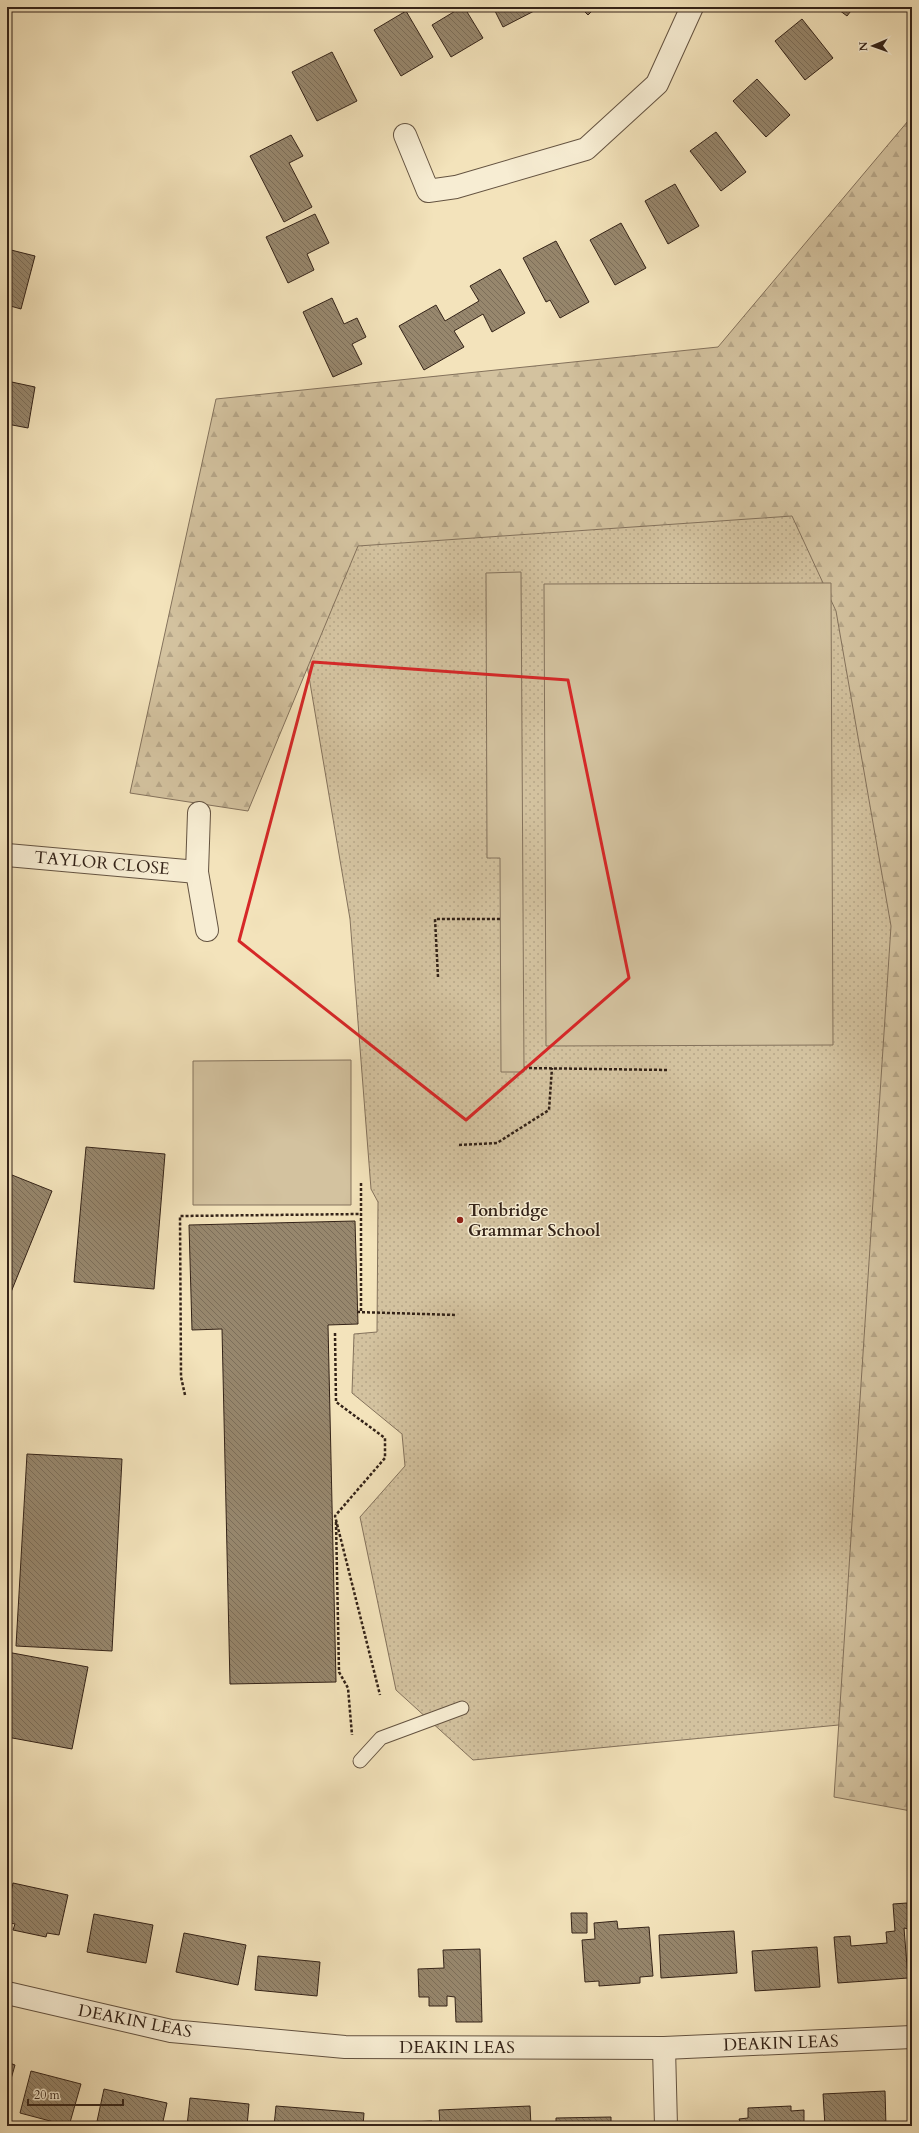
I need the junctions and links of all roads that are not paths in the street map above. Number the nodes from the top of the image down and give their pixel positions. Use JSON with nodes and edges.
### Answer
{"nodes":[{"id":1,"x":692,"y":7,"type":"edge"},
{"id":2,"x":405,"y":135,"type":"dead end"},
{"id":3,"x":200,"y":813,"type":"dead end"},
{"id":4,"x":7,"y":855,"type":"edge"},
{"id":5,"x":197,"y":872,"type":"junction"},
{"id":6,"x":207,"y":930,"type":"dead end"},
{"id":7,"x":462,"y":1708,"type":"dead end"},
{"id":8,"x":360,"y":1761,"type":"dead end"},
{"id":9,"x":7,"y":1993,"type":"edge"},
{"id":10,"x":912,"y":2037,"type":"edge"},
{"id":11,"x":664,"y":2048,"type":"junction"},
{"id":12,"x":666,"y":2126,"type":"edge"}],
"edges":[{"from":1,"to":2,"type":"street"},
{"from":3,"to":5,"type":"street"},
{"from":4,"to":5,"type":"street","name":"TAYLOR CLOSE"},
{"from":5,"to":6,"type":"street"},
{"from":7,"to":8,"type":"lane"},
{"from":9,"to":11,"type":"street","name":"DEAKIN LEAS"},
{"from":10,"to":11,"type":"street","name":"DEAKIN LEAS"},
{"from":11,"to":12,"type":"street"}]}
